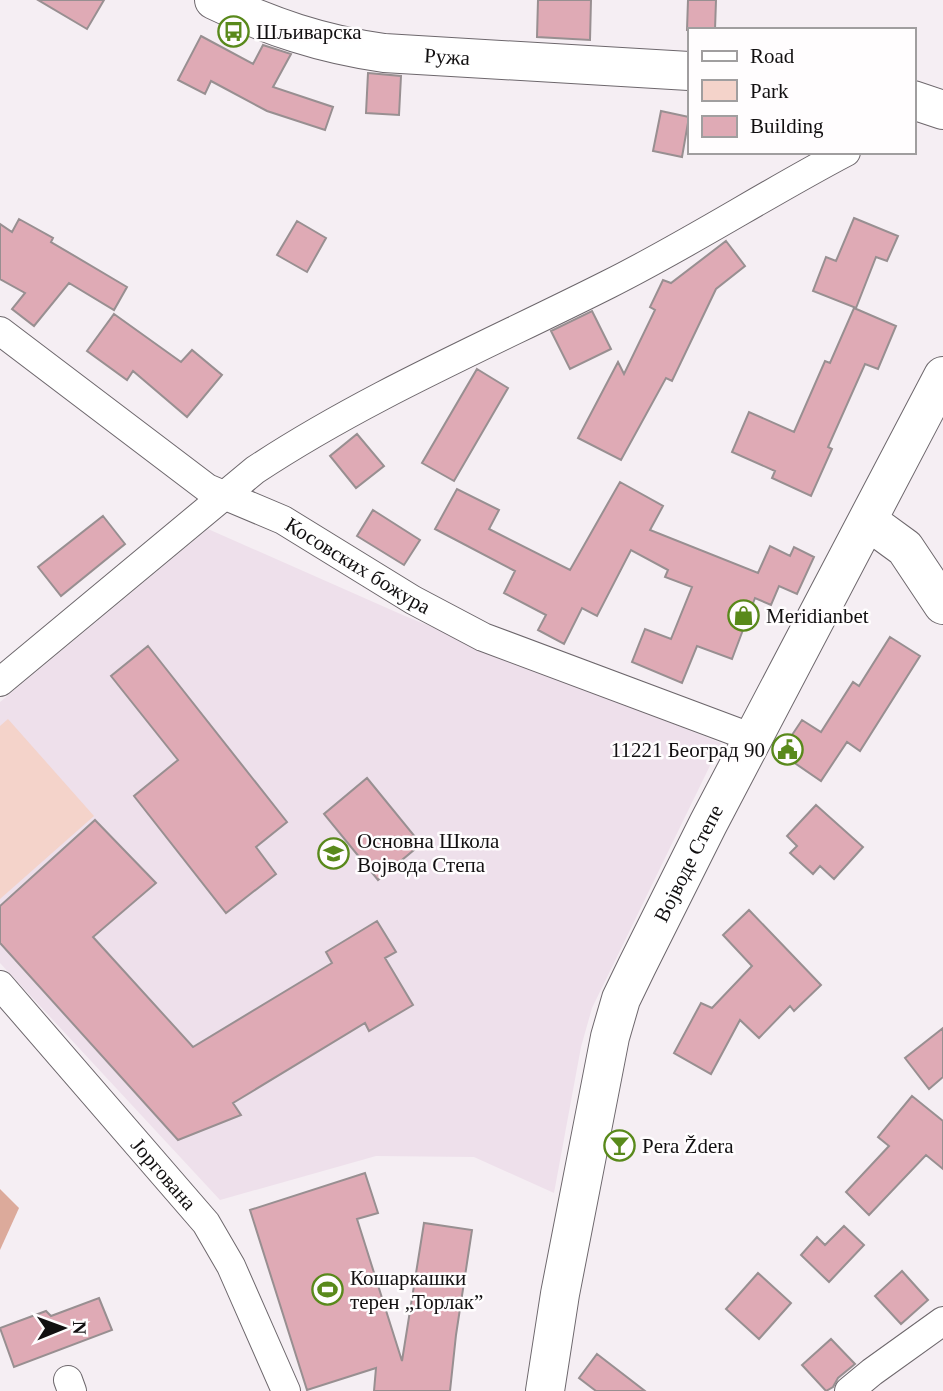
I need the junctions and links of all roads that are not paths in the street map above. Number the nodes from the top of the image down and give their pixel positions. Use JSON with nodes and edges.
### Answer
{"nodes":[{"id":1,"x":214,"y":0,"type":"edge"},
{"id":2,"x":262,"y":11,"type":"edge"},
{"id":3,"x":688,"y":71,"type":"edge"},
{"id":4,"x":842,"y":154,"type":"edge"},
{"id":5,"x":0,"y":331,"type":"edge"},
{"id":6,"x":943,"y":376,"type":"edge"},
{"id":7,"x":224,"y":496,"type":"junction"},
{"id":8,"x":868,"y":521,"type":"junction"},
{"id":9,"x":943,"y":605,"type":"edge"},
{"id":10,"x":0,"y":682,"type":"edge"},
{"id":11,"x":753,"y":738,"type":"junction"},
{"id":12,"x":0,"y":985,"type":"edge"},
{"id":13,"x":943,"y":1321,"type":"edge"},
{"id":14,"x":549,"y":1388,"type":"edge"},
{"id":15,"x":286,"y":1391,"type":"edge"},
{"id":16,"x":849,"y":1391,"type":"edge"}],
"edges":[{"from":1,"to":2,"type":"street","name":"Ружа"},
{"from":2,"to":3,"type":"street","name":"Ружа"},
{"from":4,"to":7,"type":"street"},
{"from":5,"to":7,"type":"street","name":"Косовских божура"},
{"from":6,"to":8,"type":"street","name":"Војводе Степе"},
{"from":7,"to":10,"type":"street"},
{"from":7,"to":11,"type":"street","name":"Косовских божура"},
{"from":8,"to":9,"type":"street"},
{"from":8,"to":11,"type":"street","name":"Војводе Степе"},
{"from":11,"to":14,"type":"street","name":"Војводе Степе"},
{"from":12,"to":15,"type":"street","name":"Јоргована"},
{"from":13,"to":16,"type":"street"}]}
